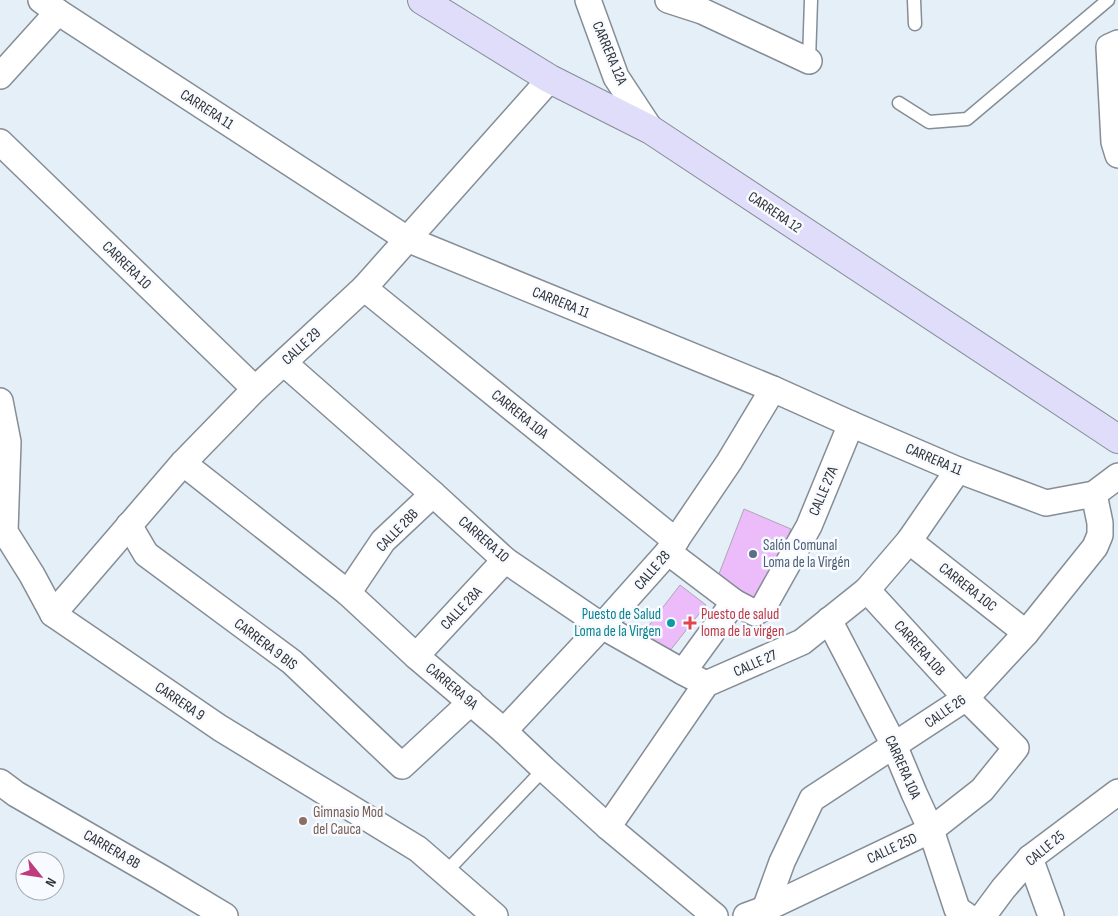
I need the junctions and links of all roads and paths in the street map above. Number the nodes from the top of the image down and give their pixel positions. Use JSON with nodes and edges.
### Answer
{"nodes":[{"id":1,"x":422,"y":0,"type":"edge"},
{"id":2,"x":588,"y":0,"type":"edge"},
{"id":3,"x":668,"y":0,"type":"edge"},
{"id":4,"x":811,"y":0,"type":"edge"},
{"id":5,"x":914,"y":0,"type":"edge"},
{"id":6,"x":1108,"y":0,"type":"edge"},
{"id":7,"x":49,"y":6,"type":"edge"},
{"id":8,"x":704,"y":6,"type":"edge"},
{"id":9,"x":915,"y":24,"type":"dead end"},
{"id":10,"x":1118,"y":43,"type":"edge"},
{"id":11,"x":809,"y":61,"type":"joint"},
{"id":12,"x":0,"y":76,"type":"edge"},
{"id":13,"x":550,"y":79,"type":"junction"},
{"id":14,"x":899,"y":103,"type":"dead end"},
{"id":15,"x":651,"y":130,"type":"junction"},
{"id":16,"x":0,"y":142,"type":"edge"},
{"id":17,"x":1118,"y":154,"type":"edge"},
{"id":18,"x":407,"y":239,"type":"junction"},
{"id":19,"x":364,"y":288,"type":"junction"},
{"id":20,"x":284,"y":363,"type":"junction"},
{"id":21,"x":254,"y":389,"type":"junction"},
{"id":22,"x":773,"y":389,"type":"junction"},
{"id":23,"x":0,"y":400,"type":"edge"},
{"id":24,"x":851,"y":424,"type":"junction"},
{"id":25,"x":1118,"y":439,"type":"edge"},
{"id":26,"x":183,"y":463,"type":"junction"},
{"id":27,"x":958,"y":470,"type":"junction"},
{"id":28,"x":1118,"y":476,"type":"edge"},
{"id":29,"x":433,"y":494,"type":"junction"},
{"id":30,"x":1094,"y":494,"type":"junction"},
{"id":31,"x":129,"y":525,"type":"junction"},
{"id":32,"x":2,"y":529,"type":"edge"},
{"id":33,"x":909,"y":541,"type":"junction"},
{"id":34,"x":672,"y":546,"type":"junction"},
{"id":35,"x":505,"y":560,"type":"junction"},
{"id":36,"x":867,"y":590,"type":"junction"},
{"id":37,"x":348,"y":593,"type":"junction"},
{"id":38,"x":734,"y":602,"type":"junction"},
{"id":39,"x":53,"y":614,"type":"junction"},
{"id":40,"x":829,"y":620,"type":"junction"},
{"id":41,"x":602,"y":626,"type":"junction"},
{"id":42,"x":1026,"y":633,"type":"junction"},
{"id":43,"x":416,"y":656,"type":"junction"},
{"id":44,"x":683,"y":672,"type":"junction"},
{"id":45,"x":706,"y":684,"type":"junction"},
{"id":46,"x":966,"y":698,"type":"junction"},
{"id":47,"x":472,"y":702,"type":"junction"},
{"id":48,"x":504,"y":731,"type":"junction"},
{"id":49,"x":894,"y":745,"type":"junction"},
{"id":50,"x":1016,"y":748,"type":"joint"},
{"id":51,"x":544,"y":769,"type":"junction"},
{"id":52,"x":0,"y":782,"type":"edge"},
{"id":53,"x":1118,"y":792,"type":"edge"},
{"id":54,"x":608,"y":827,"type":"junction"},
{"id":55,"x":931,"y":830,"type":"junction"},
{"id":56,"x":1030,"y":858,"type":"junction"},
{"id":57,"x":445,"y":873,"type":"junction"},
{"id":58,"x":755,"y":912,"type":"edge"},
{"id":59,"x":955,"y":914,"type":"edge"},
{"id":60,"x":225,"y":916,"type":"edge"},
{"id":61,"x":495,"y":916,"type":"edge"},
{"id":62,"x":715,"y":916,"type":"edge"},
{"id":63,"x":983,"y":916,"type":"edge"},
{"id":64,"x":1051,"y":916,"type":"edge"}],
"edges":[{"from":1,"to":13,"type":"street","name":"CARRERA 12"},
{"from":2,"to":15,"type":"street","name":"CARRERA 12A"},
{"from":3,"to":8,"type":"street"},
{"from":4,"to":11,"type":"lane"},
{"from":5,"to":9,"type":"lane"},
{"from":6,"to":14,"type":"lane"},
{"from":7,"to":12,"type":"street"},
{"from":7,"to":18,"type":"street","name":"CARRERA 11"},
{"from":8,"to":11,"type":"street"},
{"from":10,"to":17,"type":"street"},
{"from":13,"to":15,"type":"street","name":"CARRERA 12"},
{"from":13,"to":18,"type":"street","name":"CALLE 29"},
{"from":15,"to":25,"type":"street","name":"CARRERA 12"},
{"from":16,"to":21,"type":"street","name":"CARRERA 10"},
{"from":18,"to":19,"type":"street","name":"CALLE 29"},
{"from":18,"to":22,"type":"street","name":"CARRERA 11"},
{"from":19,"to":20,"type":"street","name":"CALLE 29"},
{"from":19,"to":34,"type":"street","name":"CARRERA 10A"},
{"from":20,"to":21,"type":"street","name":"CALLE 29"},
{"from":20,"to":29,"type":"street","name":"CARRERA 10"},
{"from":21,"to":26,"type":"street","name":"CALLE 29"},
{"from":22,"to":24,"type":"street","name":"CARRERA 11"},
{"from":22,"to":34,"type":"street","name":"CALLE 28"},
{"from":23,"to":32,"type":"street","name":"CARRERA 9"},
{"from":24,"to":27,"type":"street","name":"CARRERA 11"},
{"from":24,"to":38,"type":"street","name":"CALLE 27A"},
{"from":26,"to":31,"type":"street","name":"CALLE 29"},
{"from":26,"to":37,"type":"street","name":"CARRERA 9A"},
{"from":27,"to":30,"type":"street","name":"CARRERA 11"},
{"from":27,"to":33,"type":"street","name":"CALLE 27"},
{"from":28,"to":30,"type":"street","name":"CARRERA 11"},
{"from":29,"to":35,"type":"street","name":"CARRERA 10"},
{"from":29,"to":37,"type":"street","name":"CALLE 28B"},
{"from":30,"to":42,"type":"street","name":"CALLE 26"},
{"from":31,"to":39,"type":"street","name":"CALLE 29"},
{"from":31,"to":47,"type":"street","name":"CARRERA 9 BIS"},
{"from":32,"to":39,"type":"street","name":"CARRERA 9"},
{"from":33,"to":36,"type":"street","name":"CALLE 27"},
{"from":33,"to":42,"type":"street","name":"CARRERA 10C"},
{"from":34,"to":38,"type":"street","name":"CARRERA 10A"},
{"from":34,"to":41,"type":"street","name":"CALLE 28"},
{"from":35,"to":41,"type":"street","name":"CARRERA 10"},
{"from":35,"to":43,"type":"street","name":"CALLE 28A"},
{"from":36,"to":40,"type":"street","name":"CALLE 27"},
{"from":36,"to":46,"type":"street","name":"CARRERA 10B"},
{"from":37,"to":43,"type":"street","name":"CARRERA 9A"},
{"from":38,"to":44,"type":"street"},
{"from":39,"to":57,"type":"street","name":"CARRERA 9"},
{"from":40,"to":45,"type":"street","name":"CALLE 27"},
{"from":40,"to":49,"type":"street","name":"CARRERA 10A"},
{"from":41,"to":44,"type":"street","name":"CARRERA 10"},
{"from":41,"to":48,"type":"street","name":"CALLE 28"},
{"from":42,"to":46,"type":"street","name":"CALLE 26"},
{"from":43,"to":47,"type":"street","name":"CARRERA 9A"},
{"from":44,"to":45,"type":"street","name":"CARRERA 10"},
{"from":45,"to":54,"type":"street"},
{"from":46,"to":49,"type":"street","name":"CALLE 26"},
{"from":46,"to":50,"type":"street","name":"CARRERA 10B"},
{"from":47,"to":48,"type":"street","name":"CARRERA 9A"},
{"from":48,"to":51,"type":"street","name":"CARRERA 9A"},
{"from":49,"to":55,"type":"street","name":"CARRERA 10A"},
{"from":49,"to":58,"type":"street","name":"CALLE 26"},
{"from":50,"to":55,"type":"street","name":"CALLE 25D"},
{"from":51,"to":54,"type":"street","name":"CARRERA 9A"},
{"from":51,"to":57,"type":"lane"},
{"from":52,"to":60,"type":"street","name":"CARRERA 8B"},
{"from":53,"to":56,"type":"street","name":"CALLE 25"},
{"from":54,"to":62,"type":"street","name":"CARRERA 9A"},
{"from":55,"to":58,"type":"street","name":"CALLE 25D"},
{"from":55,"to":59,"type":"street","name":"CARRERA 10A"},
{"from":56,"to":63,"type":"street","name":"CALLE 25"},
{"from":56,"to":64,"type":"street"},
{"from":57,"to":61,"type":"street","name":"CARRERA 9"}]}
